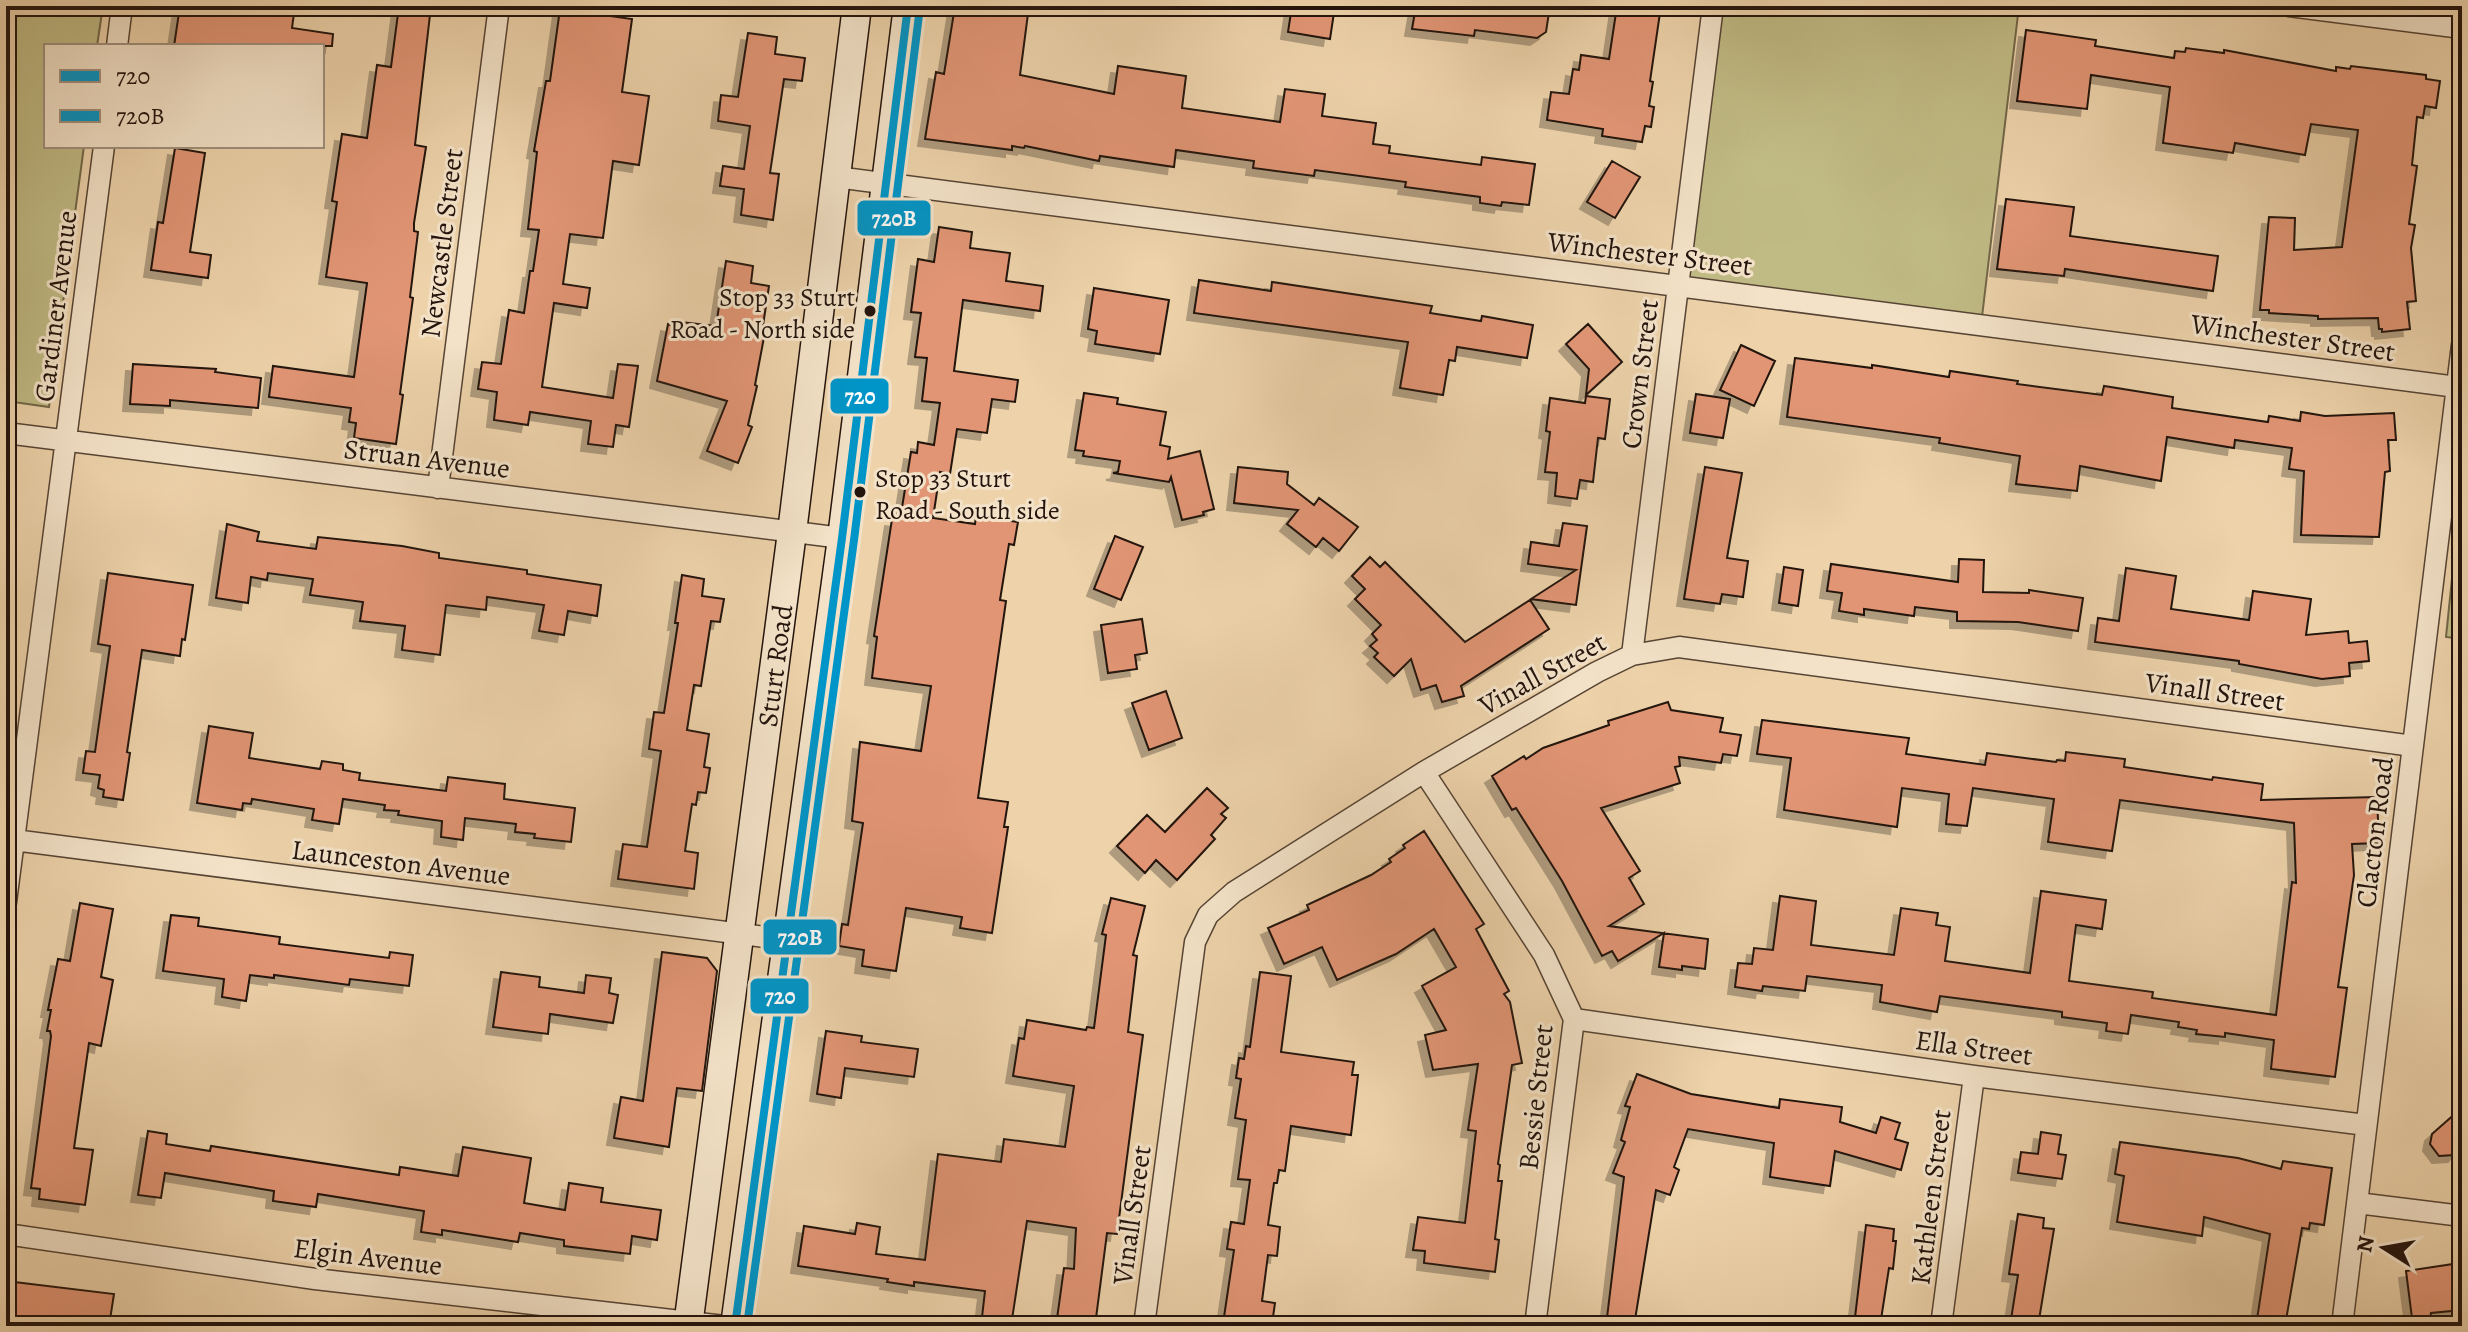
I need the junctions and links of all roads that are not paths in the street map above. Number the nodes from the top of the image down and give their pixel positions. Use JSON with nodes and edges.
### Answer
{"nodes":[{"id":1,"x":122,"y":6,"type":"edge"},
{"id":2,"x":499,"y":6,"type":"edge"},
{"id":3,"x":857,"y":6,"type":"edge"},
{"id":4,"x":908,"y":6,"type":"edge"},
{"id":5,"x":1713,"y":6,"type":"edge"},
{"id":6,"x":2289,"y":6,"type":"edge"},
{"id":7,"x":2462,"y":28,"type":"edge"},
{"id":8,"x":117,"y":44,"type":"edge"},
{"id":9,"x":104,"y":148,"type":"edge"},
{"id":10,"x":836,"y":177,"type":"junction"},
{"id":11,"x":885,"y":184,"type":"junction"},
{"id":12,"x":1678,"y":284,"type":"junction"},
{"id":13,"x":2462,"y":345,"type":"edge"},
{"id":14,"x":2457,"y":387,"type":"junction"},
{"id":15,"x":6,"y":433,"type":"edge"},
{"id":16,"x":66,"y":441,"type":"junction"},
{"id":17,"x":438,"y":488,"type":"junction"},
{"id":18,"x":792,"y":532,"type":"junction"},
{"id":19,"x":842,"y":538,"type":"junction"},
{"id":20,"x":1632,"y":655,"type":"junction"},
{"id":21,"x":2413,"y":746,"type":"junction"},
{"id":22,"x":1424,"y":772,"type":"junction"},
{"id":23,"x":10,"y":840,"type":"edge"},
{"id":24,"x":6,"y":902,"type":"edge"},
{"id":25,"x":740,"y":934,"type":"junction"},
{"id":26,"x":788,"y":940,"type":"junction"},
{"id":27,"x":1574,"y":1019,"type":"junction"},
{"id":28,"x":1974,"y":1076,"type":"junction"},
{"id":29,"x":2366,"y":1125,"type":"junction"},
{"id":30,"x":2357,"y":1203,"type":"junction"},
{"id":31,"x":2462,"y":1216,"type":"edge"},
{"id":32,"x":6,"y":1234,"type":"edge"},
{"id":33,"x":688,"y":1324,"type":"edge"},
{"id":34,"x":724,"y":1326,"type":"edge"},
{"id":35,"x":735,"y":1326,"type":"edge"},
{"id":36,"x":1144,"y":1326,"type":"edge"},
{"id":37,"x":1535,"y":1326,"type":"edge"},
{"id":38,"x":1941,"y":1326,"type":"edge"},
{"id":39,"x":2342,"y":1326,"type":"edge"}],
"edges":[{"from":1,"to":8,"type":"street"},
{"from":2,"to":17,"type":"street","name":"Newcastle Street"},
{"from":3,"to":10,"type":"main road","name":"Sturt Road"},
{"from":4,"to":11,"type":"main road","name":"Sturt Road"},
{"from":5,"to":12,"type":"street","name":"Crown Street"},
{"from":6,"to":7,"type":"street"},
{"from":9,"to":16,"type":"street","name":"Gardiner Avenue"},
{"from":10,"to":11,"type":"street","name":"Winchester Street"},
{"from":10,"to":18,"type":"main road","name":"Sturt Road"},
{"from":11,"to":12,"type":"street","name":"Winchester Street"},
{"from":11,"to":19,"type":"main road","name":"Sturt Road"},
{"from":12,"to":14,"type":"street","name":"Winchester Street"},
{"from":12,"to":20,"type":"street","name":"Crown Street"},
{"from":13,"to":14,"type":"street","name":"Clacton Road"},
{"from":14,"to":21,"type":"street","name":"Clacton Road"},
{"from":15,"to":16,"type":"street","name":"Struan Avenue"},
{"from":16,"to":17,"type":"street","name":"Struan Avenue"},
{"from":16,"to":23,"type":"street","name":"Gardiner Avenue"},
{"from":17,"to":18,"type":"street","name":"Struan Avenue"},
{"from":18,"to":19,"type":"street","name":"Struan Avenue"},
{"from":18,"to":25,"type":"main road","name":"Sturt Road"},
{"from":19,"to":26,"type":"main road","name":"Sturt Road"},
{"from":20,"to":21,"type":"street","name":"Vinall Street"},
{"from":20,"to":22,"type":"street","name":"Vinall Street"},
{"from":21,"to":29,"type":"street","name":"Clacton Road"},
{"from":22,"to":27,"type":"street","name":"Bessie Street"},
{"from":22,"to":36,"type":"street","name":"Vinall Street"},
{"from":23,"to":24,"type":"street","name":"Gardiner Avenue"},
{"from":23,"to":25,"type":"street","name":"Launceston Avenue"},
{"from":25,"to":26,"type":"street","name":"Launceston Avenue"},
{"from":25,"to":33,"type":"main road","name":"Sturt Road"},
{"from":26,"to":35,"type":"main road","name":"Sturt Road"},
{"from":27,"to":28,"type":"street","name":"Ella Street"},
{"from":27,"to":37,"type":"street","name":"Bessie Street"},
{"from":28,"to":29,"type":"street","name":"Ella Street"},
{"from":28,"to":38,"type":"street","name":"Kathleen Street"},
{"from":29,"to":30,"type":"street","name":"Clacton Road"},
{"from":30,"to":31,"type":"street"},
{"from":30,"to":39,"type":"street","name":"Clacton Road"},
{"from":32,"to":33,"type":"street","name":"Elgin Avenue"},
{"from":33,"to":34,"type":"street","name":"Elgin Avenue"}]}
